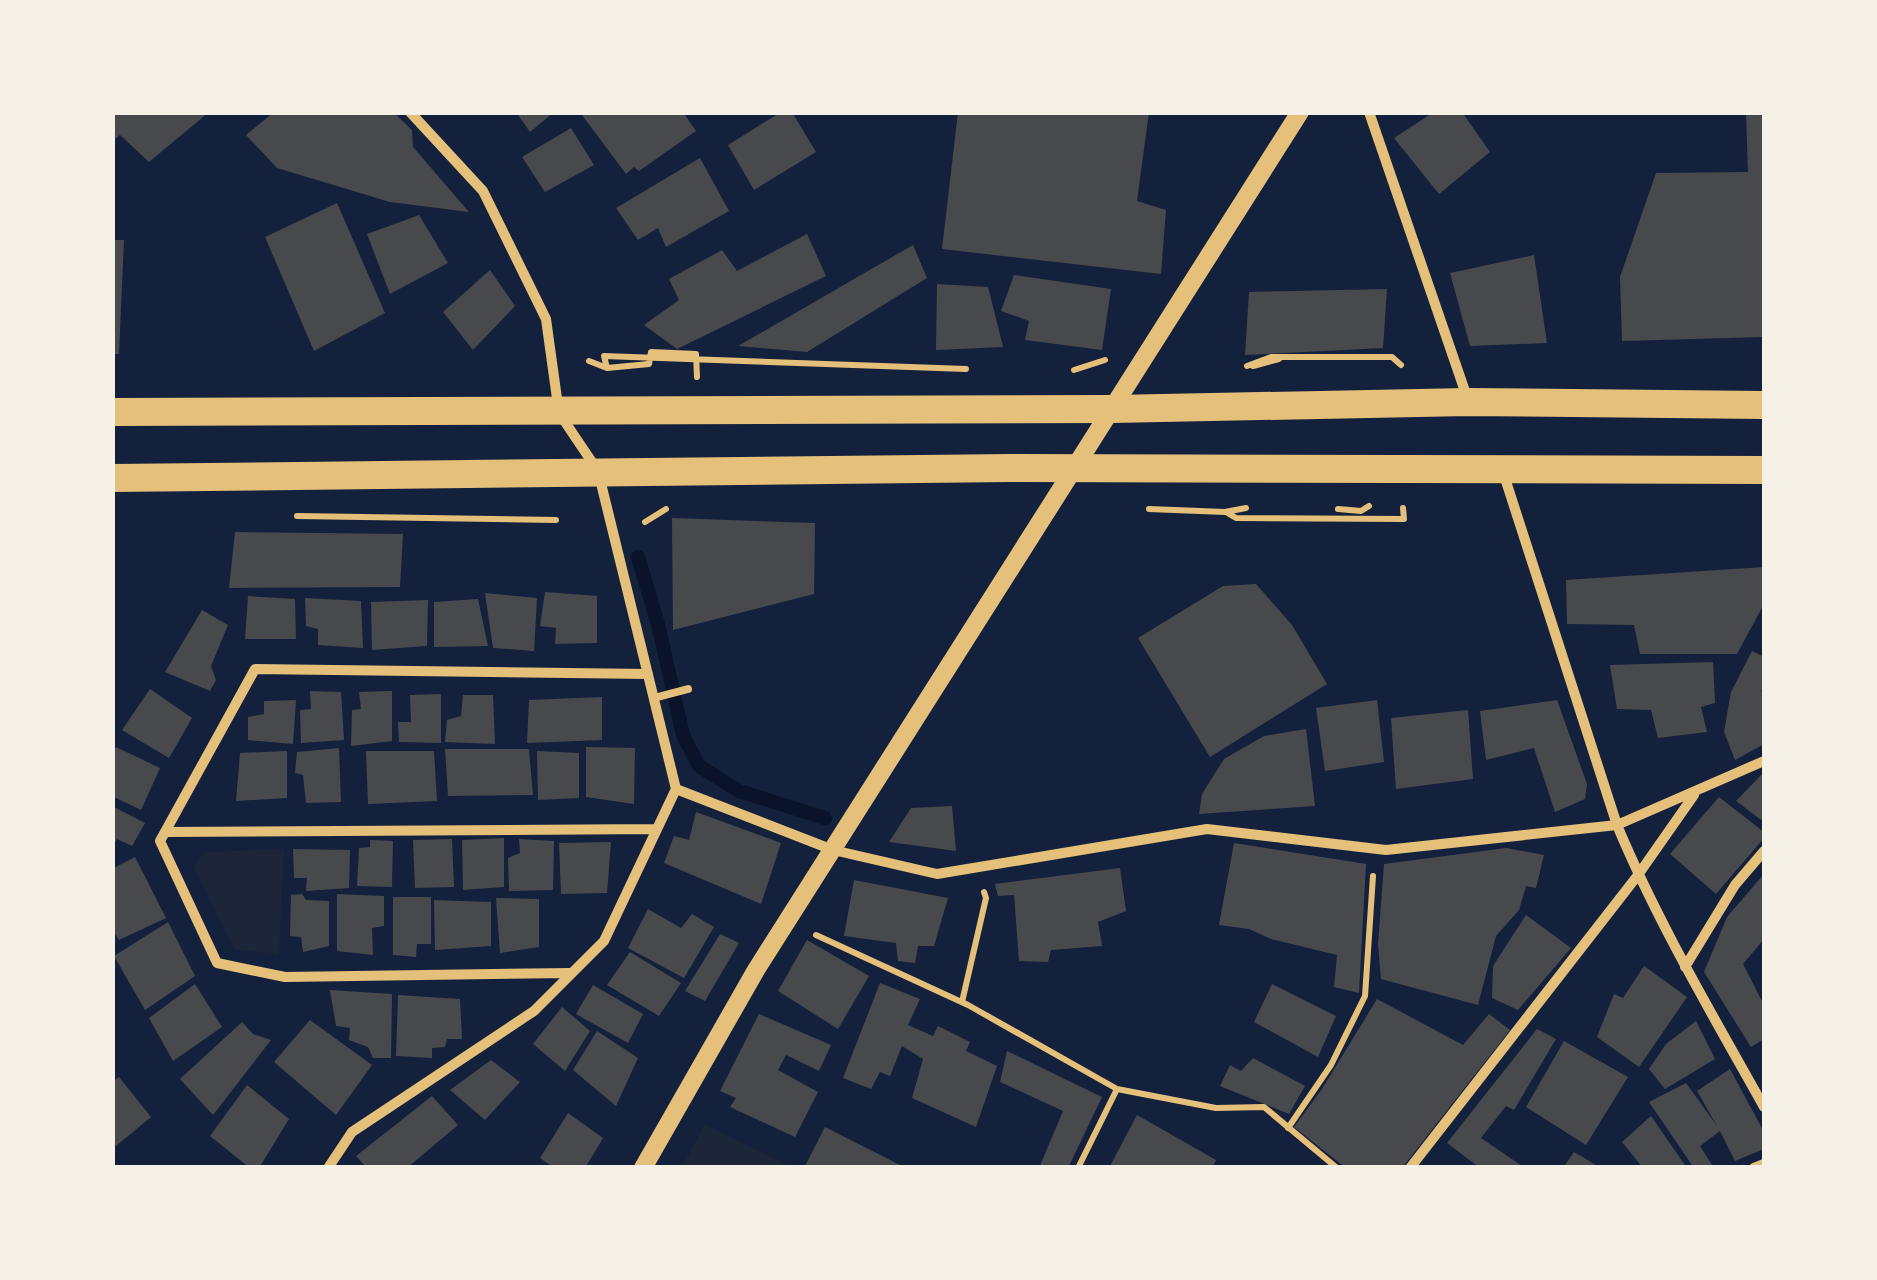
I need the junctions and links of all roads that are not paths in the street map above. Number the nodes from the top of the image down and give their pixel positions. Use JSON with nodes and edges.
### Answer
{"nodes":[{"id":1,"x":410,"y":112,"type":"edge"},
{"id":2,"x":1300,"y":112,"type":"edge"},
{"id":3,"x":1369,"y":112,"type":"edge"},
{"id":4,"x":1468,"y":402,"type":"junction"},
{"id":5,"x":1764,"y":405,"type":"edge"},
{"id":6,"x":1113,"y":409,"type":"junction"},
{"id":7,"x":112,"y":412,"type":"edge"},
{"id":8,"x":559,"y":413,"type":"junction"},
{"id":9,"x":1073,"y":468,"type":"junction"},
{"id":10,"x":1502,"y":470,"type":"junction"},
{"id":11,"x":1764,"y":470,"type":"edge"},
{"id":12,"x":598,"y":471,"type":"junction"},
{"id":13,"x":112,"y":478,"type":"edge"},
{"id":14,"x":648,"y":674,"type":"junction"},
{"id":15,"x":688,"y":689,"type":"dead end"},
{"id":16,"x":654,"y":698,"type":"junction"},
{"id":17,"x":1764,"y":761,"type":"edge"},
{"id":18,"x":676,"y":789,"type":"junction"},
{"id":19,"x":1696,"y":791,"type":"junction"},
{"id":20,"x":1617,"y":825,"type":"junction"},
{"id":21,"x":657,"y":830,"type":"junction"},
{"id":22,"x":165,"y":832,"type":"junction"},
{"id":23,"x":832,"y":850,"type":"junction"},
{"id":24,"x":1764,"y":851,"type":"edge"},
{"id":25,"x":1638,"y":875,"type":"junction"},
{"id":26,"x":1685,"y":966,"type":"junction"},
{"id":27,"x":571,"y":974,"type":"junction"},
{"id":28,"x":1764,"y":1106,"type":"edge"},
{"id":29,"x":1764,"y":1164,"type":"edge"},
{"id":30,"x":328,"y":1168,"type":"edge"},
{"id":31,"x":643,"y":1168,"type":"edge"},
{"id":32,"x":1410,"y":1168,"type":"edge"},
{"id":33,"x":1754,"y":1168,"type":"edge"}],
"edges":[{"from":1,"to":8,"type":"street"},
{"from":2,"to":6,"type":"street"},
{"from":3,"to":4,"type":"street"},
{"from":4,"to":5,"type":"highway"},
{"from":4,"to":6,"type":"highway"},
{"from":6,"to":8,"type":"highway"},
{"from":6,"to":9,"type":"street"},
{"from":7,"to":8,"type":"highway"},
{"from":8,"to":12,"type":"street"},
{"from":9,"to":10,"type":"highway"},
{"from":9,"to":12,"type":"highway"},
{"from":9,"to":23,"type":"street"},
{"from":10,"to":11,"type":"highway"},
{"from":10,"to":20,"type":"street"},
{"from":12,"to":13,"type":"highway"},
{"from":12,"to":14,"type":"street"},
{"from":14,"to":16,"type":"street"},
{"from":14,"to":22,"type":"street"},
{"from":15,"to":16,"type":"lane"},
{"from":16,"to":18,"type":"street"},
{"from":17,"to":19,"type":"street"},
{"from":18,"to":21,"type":"street"},
{"from":18,"to":23,"type":"street"},
{"from":19,"to":20,"type":"street"},
{"from":19,"to":25,"type":"street"},
{"from":20,"to":23,"type":"street"},
{"from":20,"to":25,"type":"street"},
{"from":21,"to":22,"type":"street"},
{"from":21,"to":27,"type":"street"},
{"from":22,"to":27,"type":"street"},
{"from":23,"to":31,"type":"street"},
{"from":24,"to":26,"type":"street"},
{"from":25,"to":26,"type":"street"},
{"from":25,"to":32,"type":"street"},
{"from":26,"to":28,"type":"street"},
{"from":27,"to":30,"type":"street"},
{"from":29,"to":33,"type":"street"}]}
